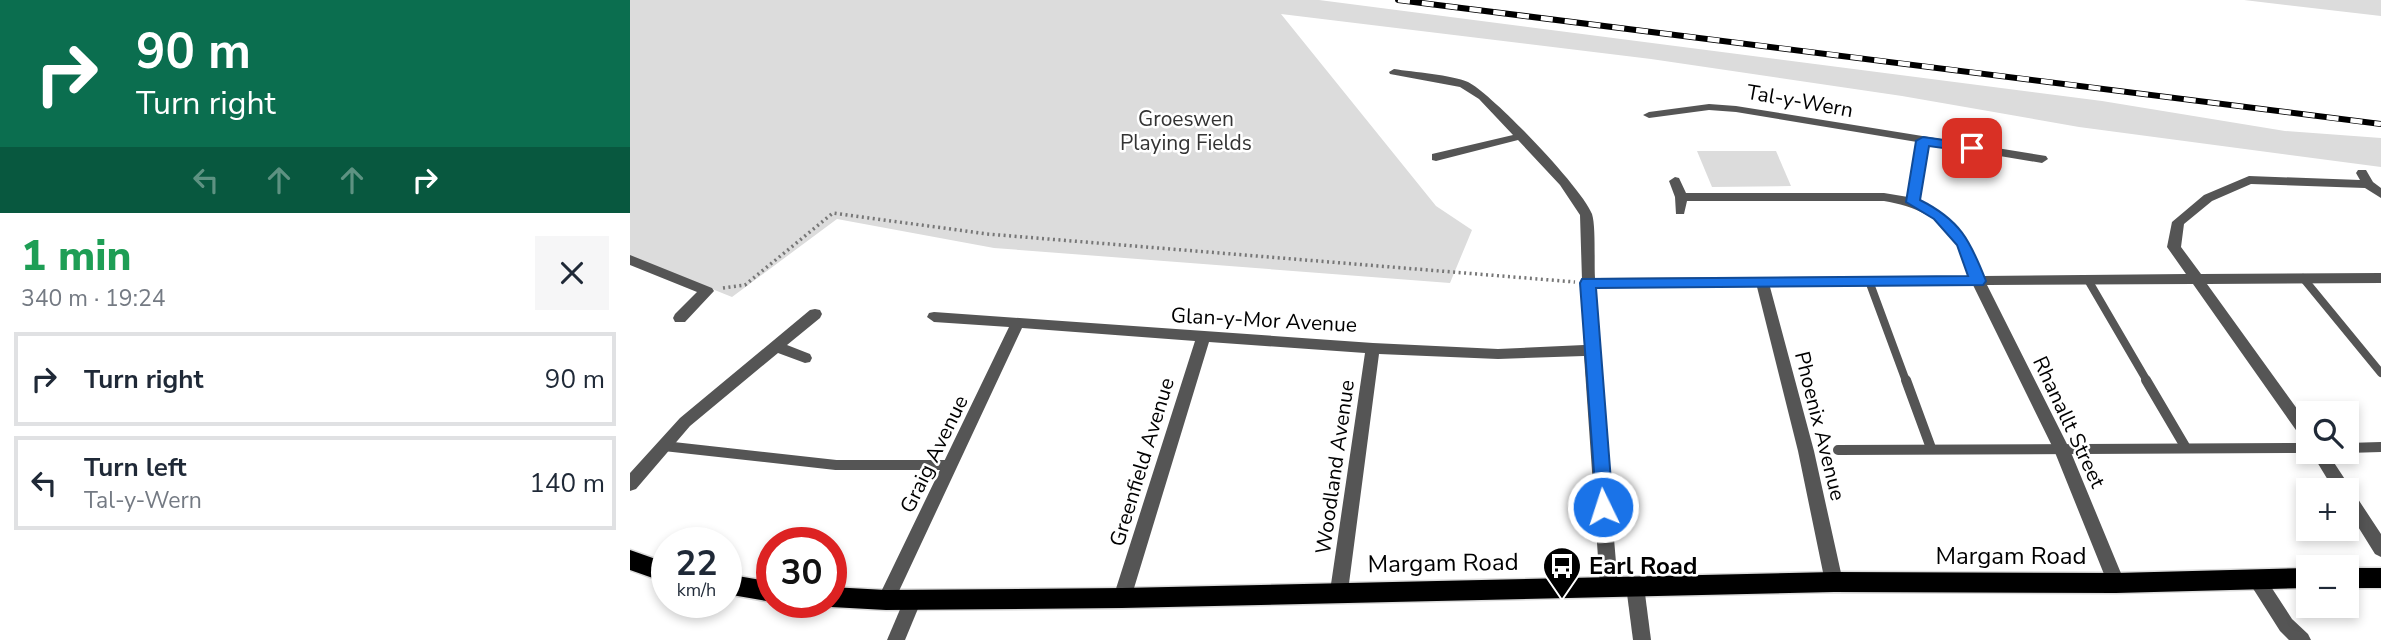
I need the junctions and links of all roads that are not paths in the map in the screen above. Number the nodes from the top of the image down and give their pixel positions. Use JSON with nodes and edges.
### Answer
{"nodes":[{"id":1,"x":1394,"y":72,"type":"dead end"},
{"id":2,"x":1660,"y":99,"type":"dead end"},
{"id":3,"x":1670,"y":111,"type":"junction"},
{"id":4,"x":1649,"y":115,"type":"dead end"},
{"id":5,"x":1522,"y":136,"type":"junction"},
{"id":6,"x":1923,"y":141,"type":"junction"},
{"id":7,"x":1450,"y":142,"type":"dead end"},
{"id":8,"x":1459,"y":152,"type":"junction"},
{"id":9,"x":1436,"y":157,"type":"dead end"},
{"id":10,"x":2042,"y":159,"type":"dead end"},
{"id":11,"x":1675,"y":181,"type":"dead end"},
{"id":12,"x":2381,"y":194,"type":"edge"},
{"id":13,"x":1913,"y":202,"type":"junction"},
{"id":14,"x":630,"y":260,"type":"edge"},
{"id":15,"x":2303,"y":278,"type":"junction"},
{"id":16,"x":2381,"y":278,"type":"edge"},
{"id":17,"x":2197,"y":279,"type":"junction"},
{"id":18,"x":2088,"y":280,"type":"junction"},
{"id":19,"x":1762,"y":281,"type":"junction"},
{"id":20,"x":1869,"y":281,"type":"junction"},
{"id":21,"x":1978,"y":281,"type":"junction"},
{"id":22,"x":1588,"y":283,"type":"junction"},
{"id":23,"x":816,"y":314,"type":"dead end"},
{"id":24,"x":934,"y":317,"type":"dead end"},
{"id":25,"x":680,"y":318,"type":"dead end"},
{"id":26,"x":1017,"y":325,"type":"junction"},
{"id":27,"x":1203,"y":338,"type":"junction"},
{"id":28,"x":777,"y":347,"type":"junction"},
{"id":29,"x":1373,"y":348,"type":"junction"},
{"id":30,"x":1591,"y":350,"type":"junction"},
{"id":31,"x":805,"y":358,"type":"dead end"},
{"id":32,"x":2381,"y":373,"type":"edge"},
{"id":33,"x":2296,"y":419,"type":"edge"},
{"id":34,"x":664,"y":446,"type":"junction"},
{"id":35,"x":2359,"y":447,"type":"edge"},
{"id":36,"x":2381,"y":447,"type":"edge"},
{"id":37,"x":1931,"y":448,"type":"junction"},
{"id":38,"x":2186,"y":448,"type":"junction"},
{"id":39,"x":2296,"y":448,"type":"edge"},
{"id":40,"x":1838,"y":450,"type":"dead end"},
{"id":41,"x":2062,"y":450,"type":"junction"},
{"id":42,"x":953,"y":465,"type":"junction"},
{"id":43,"x":630,"y":484,"type":"edge"},
{"id":44,"x":2359,"y":514,"type":"edge"},
{"id":45,"x":2381,"y":550,"type":"edge"},
{"id":46,"x":630,"y":560,"type":"edge"},
{"id":47,"x":651,"y":567,"type":"edge"},
{"id":48,"x":2296,"y":578,"type":"edge"},
{"id":49,"x":2359,"y":578,"type":"edge"},
{"id":50,"x":2381,"y":578,"type":"edge"},
{"id":51,"x":2256,"y":579,"type":"junction"},
{"id":52,"x":1834,"y":582,"type":"junction"},
{"id":53,"x":2116,"y":583,"type":"junction"},
{"id":54,"x":1609,"y":586,"type":"junction"},
{"id":55,"x":1635,"y":586,"type":"junction"},
{"id":56,"x":1339,"y":591,"type":"junction"},
{"id":57,"x":847,"y":598,"type":"edge"},
{"id":58,"x":1122,"y":598,"type":"junction"},
{"id":59,"x":886,"y":600,"type":"junction"},
{"id":60,"x":913,"y":600,"type":"junction"},
{"id":61,"x":896,"y":640,"type":"edge"},
{"id":62,"x":1642,"y":640,"type":"edge"},
{"id":63,"x":2302,"y":640,"type":"edge"}],
"edges":[{"from":1,"to":5,"type":"street"},
{"from":2,"to":3,"type":"street"},
{"from":3,"to":4,"type":"street","name":"Tal-y-Wern"},
{"from":3,"to":6,"type":"street","name":"Tal-y-Wern"},
{"from":5,"to":8,"type":"street"},
{"from":5,"to":22,"type":"street"},
{"from":6,"to":10,"type":"street","name":"Tal-y-Wern"},
{"from":6,"to":13,"type":"street"},
{"from":7,"to":8,"type":"street"},
{"from":8,"to":9,"type":"street"},
{"from":11,"to":13,"type":"street"},
{"from":12,"to":17,"type":"street"},
{"from":13,"to":21,"type":"street"},
{"from":14,"to":25,"type":"street"},
{"from":15,"to":16,"type":"street"},
{"from":15,"to":17,"type":"street"},
{"from":15,"to":32,"type":"lane"},
{"from":17,"to":18,"type":"street"},
{"from":17,"to":33,"type":"street"},
{"from":18,"to":21,"type":"street"},
{"from":18,"to":38,"type":"lane"},
{"from":19,"to":20,"type":"street"},
{"from":19,"to":22,"type":"street"},
{"from":19,"to":52,"type":"street","name":"Phoenix Avenue"},
{"from":20,"to":21,"type":"street"},
{"from":20,"to":37,"type":"lane"},
{"from":21,"to":41,"type":"street","name":"Rhanallt Street"},
{"from":22,"to":30,"type":"street"},
{"from":23,"to":28,"type":"street"},
{"from":24,"to":26,"type":"street","name":"Glan-y-Mor Avenue"},
{"from":26,"to":27,"type":"street","name":"Glan-y-Mor Avenue"},
{"from":26,"to":42,"type":"street","name":"Graig Avenue"},
{"from":27,"to":29,"type":"street","name":"Glan-y-Mor Avenue"},
{"from":27,"to":58,"type":"street","name":"Greenfield Avenue"},
{"from":28,"to":31,"type":"street"},
{"from":28,"to":34,"type":"street"},
{"from":29,"to":30,"type":"street","name":"Glan-y-Mor Avenue"},
{"from":29,"to":56,"type":"street","name":"Woodland Avenue"},
{"from":30,"to":54,"type":"street"},
{"from":34,"to":42,"type":"lane"},
{"from":34,"to":43,"type":"street"},
{"from":35,"to":36,"type":"lane"},
{"from":37,"to":40,"type":"lane"},
{"from":37,"to":41,"type":"lane"},
{"from":38,"to":39,"type":"lane"},
{"from":38,"to":41,"type":"lane"},
{"from":41,"to":53,"type":"street","name":"Rhanallt Street"},
{"from":42,"to":59,"type":"street","name":"Graig Avenue"},
{"from":44,"to":45,"type":"street"},
{"from":46,"to":47,"type":"main road"},
{"from":48,"to":51,"type":"main road","name":"Margam Road"},
{"from":49,"to":50,"type":"main road"},
{"from":51,"to":53,"type":"main road","name":"Margam Road"},
{"from":51,"to":63,"type":"street"},
{"from":52,"to":53,"type":"main road","name":"Margam Road"},
{"from":52,"to":55,"type":"main road","name":"Margam Road"},
{"from":54,"to":55,"type":"main road","name":"Margam Road"},
{"from":54,"to":56,"type":"main road","name":"Margam Road"},
{"from":55,"to":62,"type":"street"},
{"from":56,"to":58,"type":"main road","name":"Margam Road"},
{"from":57,"to":59,"type":"main road","name":"Margam Road"},
{"from":58,"to":60,"type":"main road","name":"Margam Road"},
{"from":59,"to":60,"type":"main road","name":"Margam Road"},
{"from":60,"to":61,"type":"street"}]}
